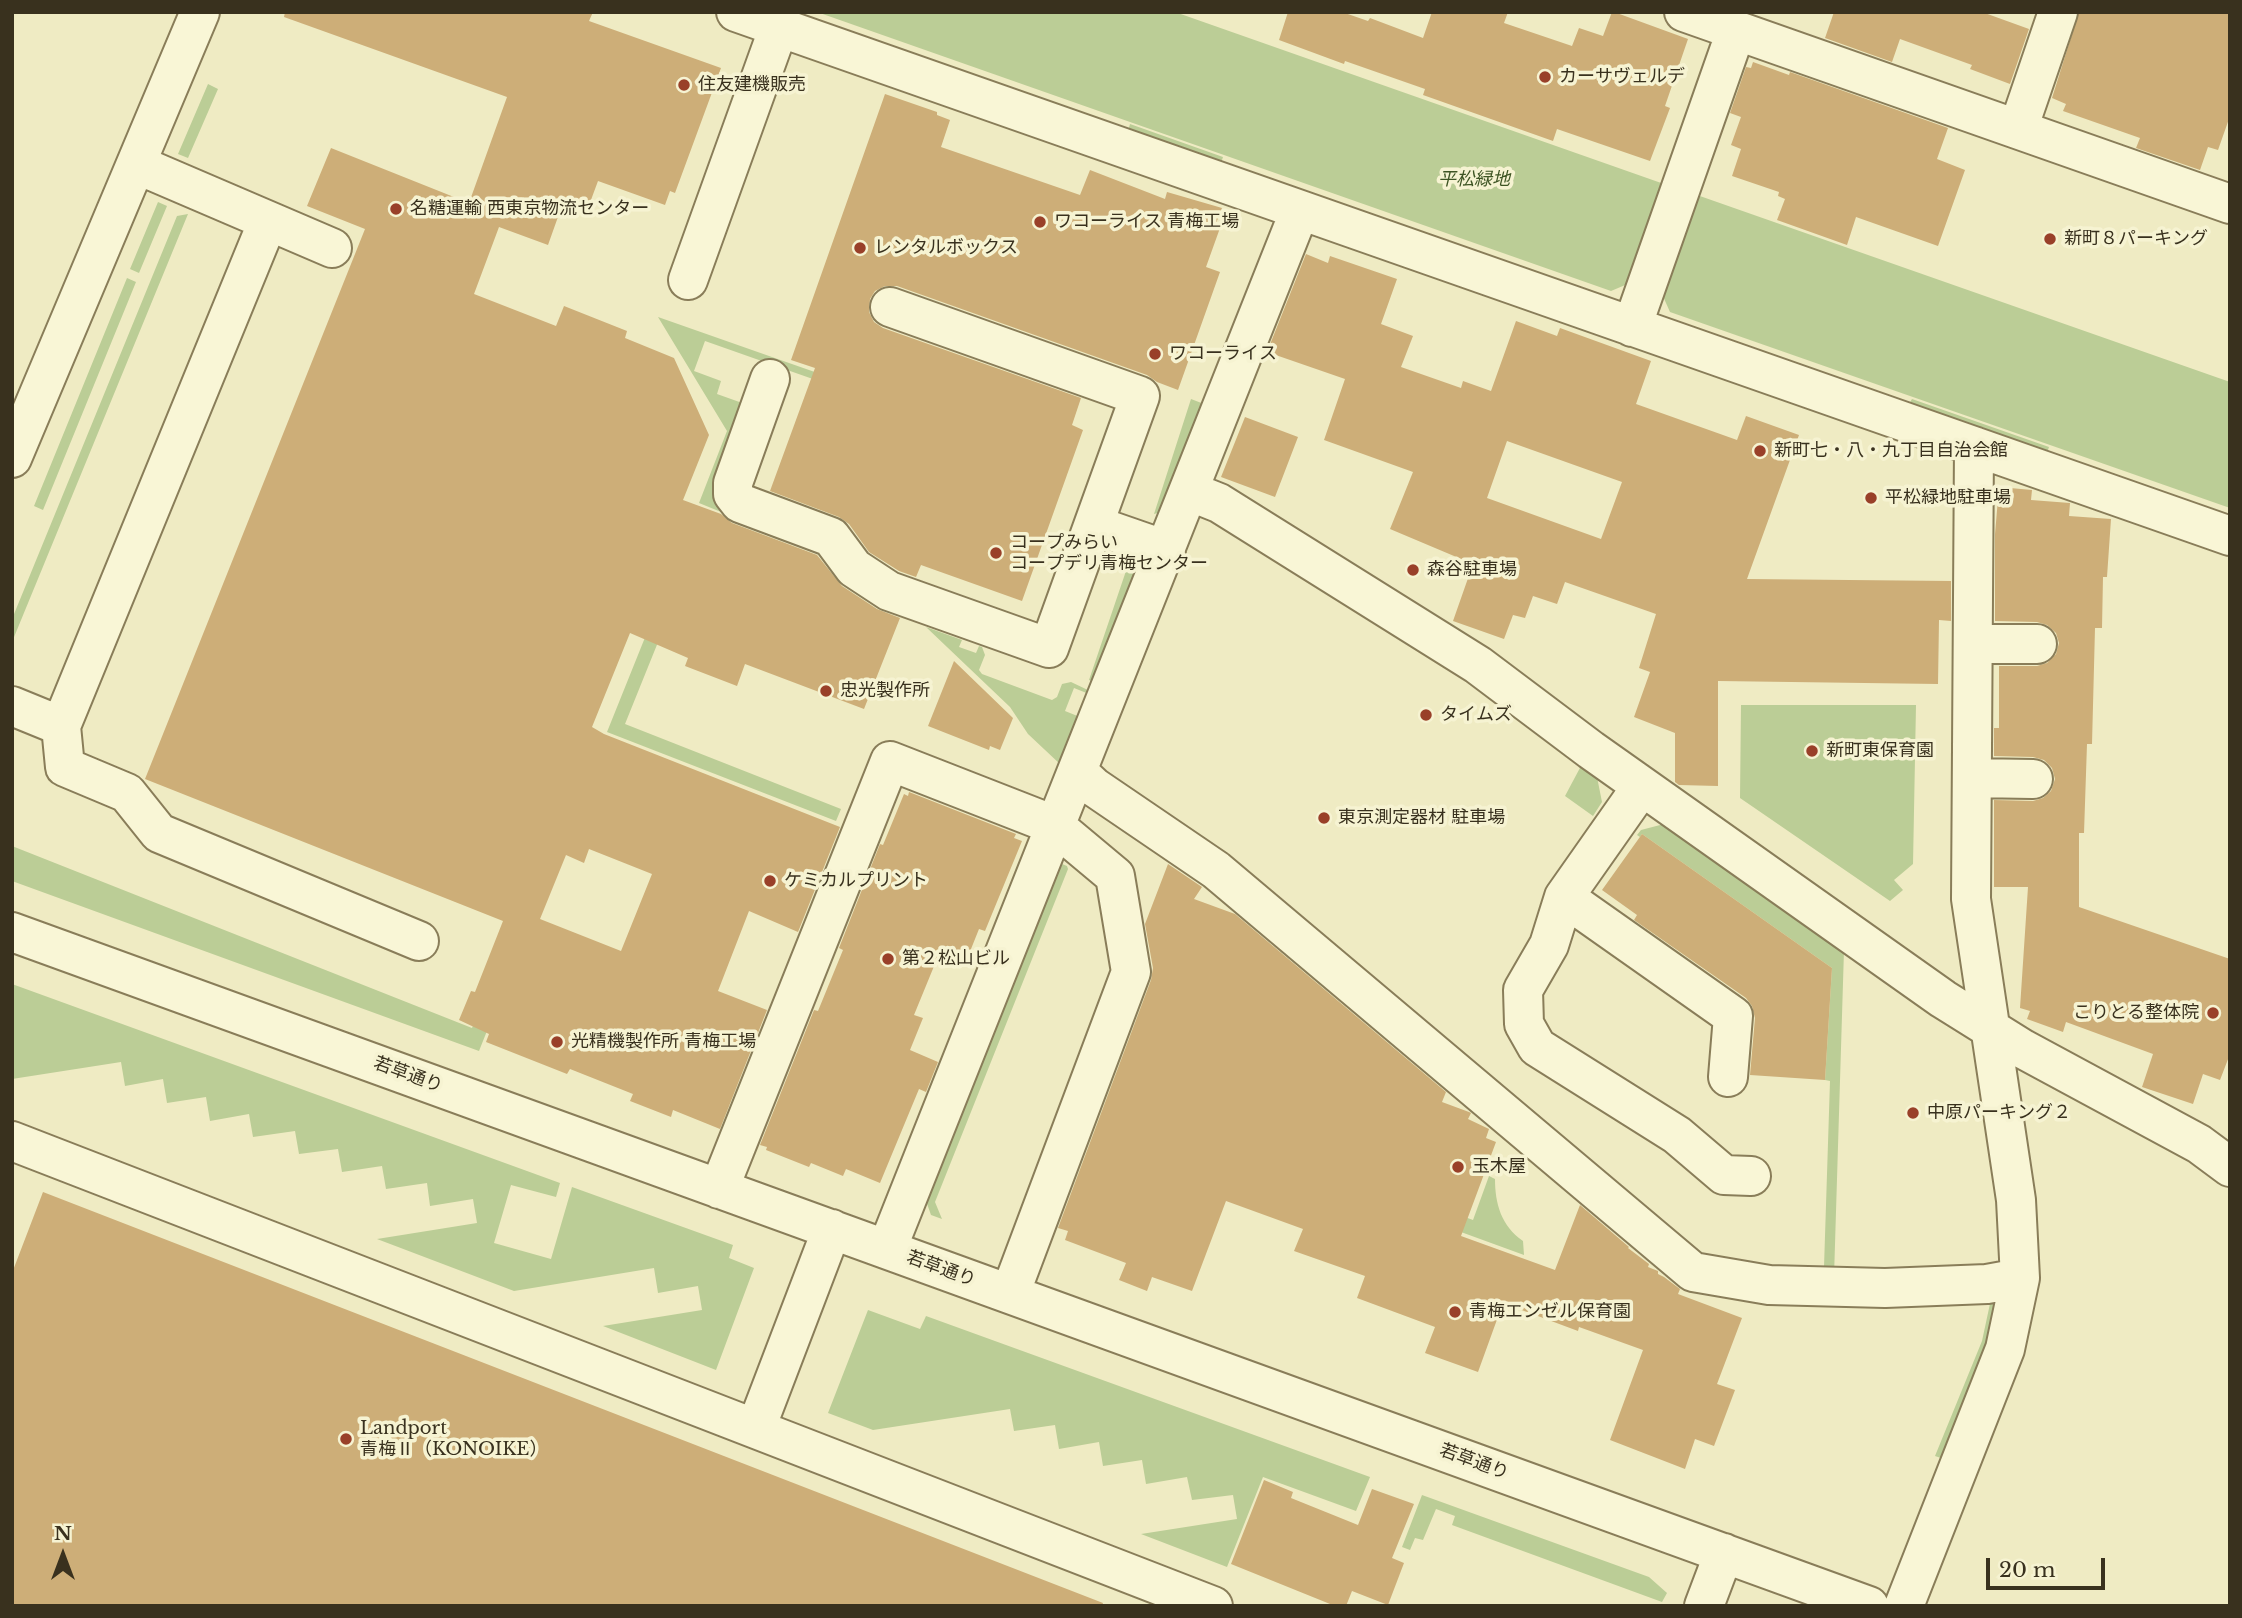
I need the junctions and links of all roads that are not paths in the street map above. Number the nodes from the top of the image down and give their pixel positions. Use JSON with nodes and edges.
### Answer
{"nodes":[{"id":1,"x":200,"y":12,"type":"edge"},
{"id":2,"x":736,"y":12,"type":"edge"},
{"id":3,"x":1684,"y":12,"type":"edge"},
{"id":4,"x":2058,"y":12,"type":"edge"},
{"id":5,"x":779,"y":27,"type":"junction"},
{"id":6,"x":1737,"y":31,"type":"junction"},
{"id":7,"x":2018,"y":130,"type":"junction"},
{"id":8,"x":136,"y":164,"type":"junction"},
{"id":9,"x":2227,"y":193,"type":"edge"},
{"id":10,"x":1300,"y":210,"type":"junction"},
{"id":11,"x":268,"y":221,"type":"junction"},
{"id":12,"x":332,"y":248,"type":"dead end"},
{"id":13,"x":688,"y":280,"type":"dead end"},
{"id":14,"x":890,"y":307,"type":"dead end"},
{"id":15,"x":1632,"y":327,"type":"junction"},
{"id":16,"x":770,"y":379,"type":"dead end"},
{"id":17,"x":1974,"y":446,"type":"junction"},
{"id":18,"x":12,"y":458,"type":"edge"},
{"id":19,"x":1189,"y":491,"type":"junction"},
{"id":20,"x":1094,"y":525,"type":"junction"},
{"id":21,"x":2230,"y":536,"type":"edge"},
{"id":22,"x":1166,"y":550,"type":"junction"},
{"id":23,"x":1973,"y":644,"type":"junction"},
{"id":24,"x":2037,"y":644,"type":"dead end"},
{"id":25,"x":12,"y":706,"type":"edge"},
{"id":26,"x":61,"y":726,"type":"junction"},
{"id":27,"x":1077,"y":771,"type":"junction"},
{"id":28,"x":1972,"y":778,"type":"junction"},
{"id":29,"x":2033,"y":779,"type":"dead end"},
{"id":30,"x":1643,"y":786,"type":"junction"},
{"id":31,"x":1054,"y":825,"type":"junction"},
{"id":32,"x":1564,"y":897,"type":"junction"},
{"id":33,"x":12,"y":932,"type":"edge"},
{"id":34,"x":419,"y":941,"type":"dead end"},
{"id":35,"x":1991,"y":1028,"type":"junction"},
{"id":36,"x":1728,"y":1077,"type":"dead end"},
{"id":37,"x":12,"y":1141,"type":"edge"},
{"id":38,"x":2230,"y":1167,"type":"edge"},
{"id":39,"x":1751,"y":1176,"type":"dead end"},
{"id":40,"x":719,"y":1189,"type":"junction"},
{"id":41,"x":832,"y":1229,"type":"junction"},
{"id":42,"x":887,"y":1249,"type":"junction"},
{"id":43,"x":2020,"y":1278,"type":"junction"},
{"id":44,"x":1010,"y":1294,"type":"junction"},
{"id":45,"x":756,"y":1428,"type":"junction"},
{"id":46,"x":1724,"y":1553,"type":"junction"},
{"id":47,"x":1213,"y":1606,"type":"edge"},
{"id":48,"x":1704,"y":1606,"type":"edge"},
{"id":49,"x":1869,"y":1606,"type":"edge"},
{"id":50,"x":1904,"y":1606,"type":"edge"}],
"edges":[{"from":1,"to":8,"type":"street"},
{"from":2,"to":5,"type":"street"},
{"from":3,"to":6,"type":"street"},
{"from":4,"to":7,"type":"street"},
{"from":5,"to":10,"type":"street"},
{"from":5,"to":13,"type":"street"},
{"from":6,"to":7,"type":"street"},
{"from":6,"to":15,"type":"street"},
{"from":7,"to":9,"type":"street"},
{"from":8,"to":11,"type":"street"},
{"from":8,"to":18,"type":"street"},
{"from":10,"to":15,"type":"street"},
{"from":10,"to":19,"type":"street"},
{"from":11,"to":12,"type":"street"},
{"from":11,"to":26,"type":"street"},
{"from":14,"to":20,"type":"street"},
{"from":15,"to":17,"type":"street"},
{"from":16,"to":20,"type":"street"},
{"from":17,"to":21,"type":"street"},
{"from":17,"to":23,"type":"street"},
{"from":19,"to":22,"type":"street"},
{"from":19,"to":30,"type":"street"},
{"from":20,"to":22,"type":"street"},
{"from":22,"to":27,"type":"street"},
{"from":23,"to":24,"type":"street"},
{"from":23,"to":28,"type":"street"},
{"from":25,"to":26,"type":"street"},
{"from":26,"to":34,"type":"street"},
{"from":27,"to":31,"type":"street"},
{"from":27,"to":43,"type":"street"},
{"from":28,"to":29,"type":"street"},
{"from":28,"to":35,"type":"street"},
{"from":30,"to":32,"type":"street"},
{"from":30,"to":35,"type":"street"},
{"from":31,"to":40,"type":"street"},
{"from":31,"to":42,"type":"street"},
{"from":31,"to":44,"type":"street"},
{"from":32,"to":36,"type":"street"},
{"from":32,"to":39,"type":"street"},
{"from":33,"to":40,"type":"street","name":"若草通り"},
{"from":35,"to":38,"type":"street"},
{"from":35,"to":43,"type":"street"},
{"from":37,"to":45,"type":"street"},
{"from":40,"to":41,"type":"street","name":"若草通り"},
{"from":41,"to":42,"type":"street","name":"若草通り"},
{"from":41,"to":45,"type":"street"},
{"from":42,"to":44,"type":"street","name":"若草通り"},
{"from":43,"to":50,"type":"street"},
{"from":44,"to":46,"type":"street","name":"若草通り"},
{"from":45,"to":47,"type":"street"},
{"from":46,"to":48,"type":"street"},
{"from":46,"to":49,"type":"street","name":"若草通り"}]}
